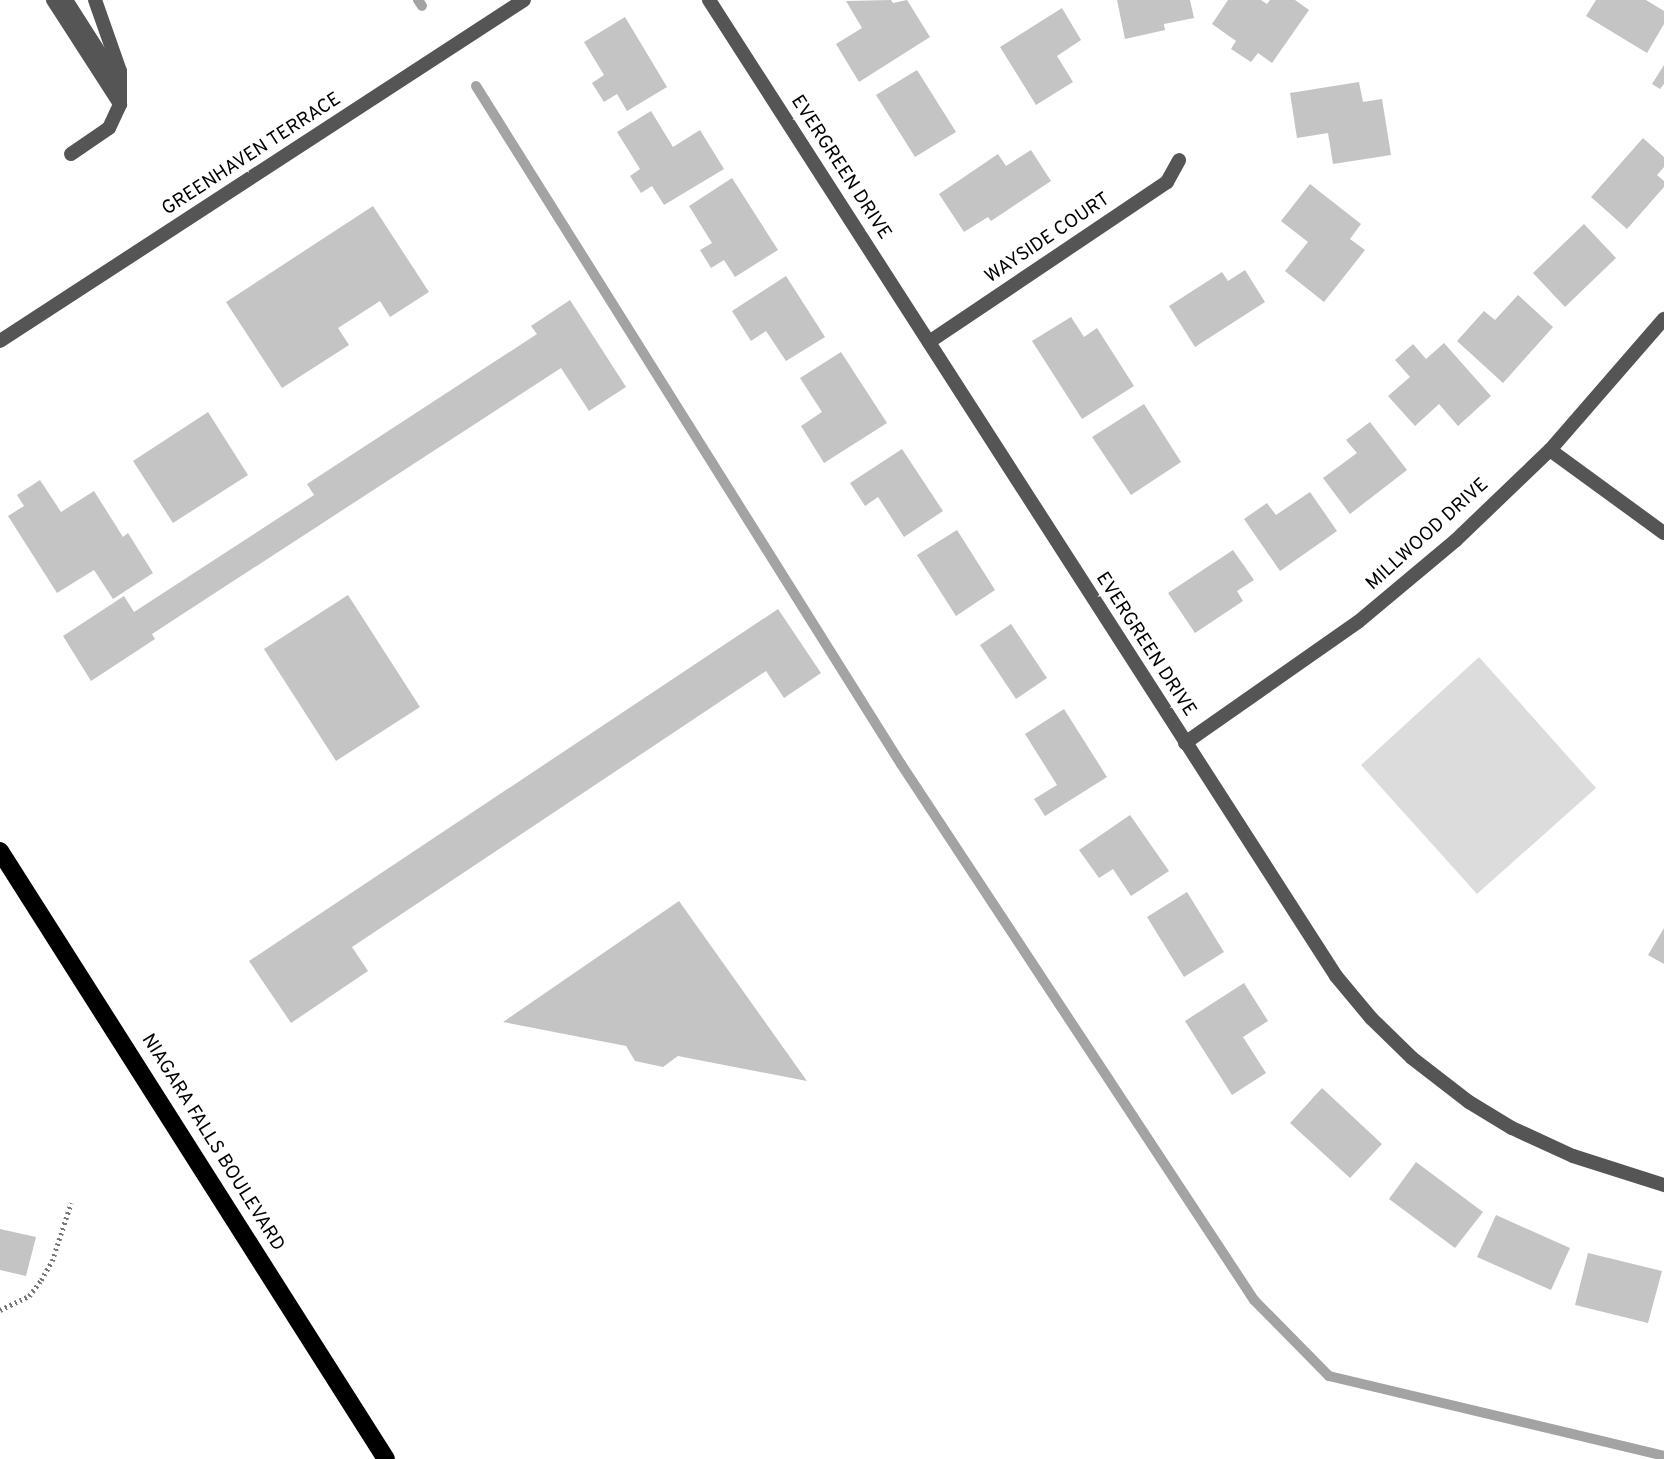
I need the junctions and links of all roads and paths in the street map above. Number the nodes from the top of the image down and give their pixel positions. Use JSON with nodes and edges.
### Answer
{"nodes":[{"id":1,"x":53,"y":0,"type":"edge"},
{"id":2,"x":66,"y":0,"type":"edge"},
{"id":3,"x":89,"y":0,"type":"edge"},
{"id":4,"x":95,"y":0,"type":"edge"},
{"id":5,"x":524,"y":0,"type":"edge"},
{"id":6,"x":709,"y":0,"type":"edge"},
{"id":7,"x":103,"y":22,"type":"junction"},
{"id":8,"x":120,"y":84,"type":"junction"},
{"id":9,"x":120,"y":104,"type":"junction"},
{"id":10,"x":71,"y":154,"type":"dead end"},
{"id":11,"x":1180,"y":160,"type":"dead end"},
{"id":12,"x":1664,"y":319,"type":"edge"},
{"id":13,"x":0,"y":341,"type":"edge"},
{"id":14,"x":929,"y":342,"type":"junction"},
{"id":15,"x":1550,"y":450,"type":"junction"},
{"id":16,"x":1664,"y":533,"type":"edge"},
{"id":17,"x":1185,"y":743,"type":"junction"},
{"id":18,"x":0,"y":851,"type":"edge"},
{"id":19,"x":1664,"y":1185,"type":"edge"},
{"id":20,"x":71,"y":1203,"type":"dead end"},
{"id":21,"x":0,"y":1310,"type":"edge"},
{"id":22,"x":386,"y":1459,"type":"edge"}],
"edges":[{"from":1,"to":9,"type":"street"},
{"from":2,"to":8,"type":"street"},
{"from":3,"to":7,"type":"street"},
{"from":4,"to":7,"type":"street"},
{"from":5,"to":13,"type":"street","name":"GREENHAVEN TERRACE"},
{"from":6,"to":14,"type":"street","name":"EVERGREEN DRIVE"},
{"from":7,"to":8,"type":"street"},
{"from":8,"to":9,"type":"street"},
{"from":9,"to":10,"type":"street"},
{"from":11,"to":14,"type":"street","name":"WAYSIDE COURT"},
{"from":12,"to":15,"type":"street","name":"MILLWOOD DRIVE"},
{"from":14,"to":17,"type":"street","name":"EVERGREEN DRIVE"},
{"from":15,"to":16,"type":"street"},
{"from":15,"to":17,"type":"street","name":"MILLWOOD DRIVE"},
{"from":17,"to":19,"type":"street","name":"EVERGREEN DRIVE"},
{"from":18,"to":22,"type":"main road","name":"NIAGARA FALLS BOULEVARD"},
{"from":20,"to":21,"type":"path"}]}
